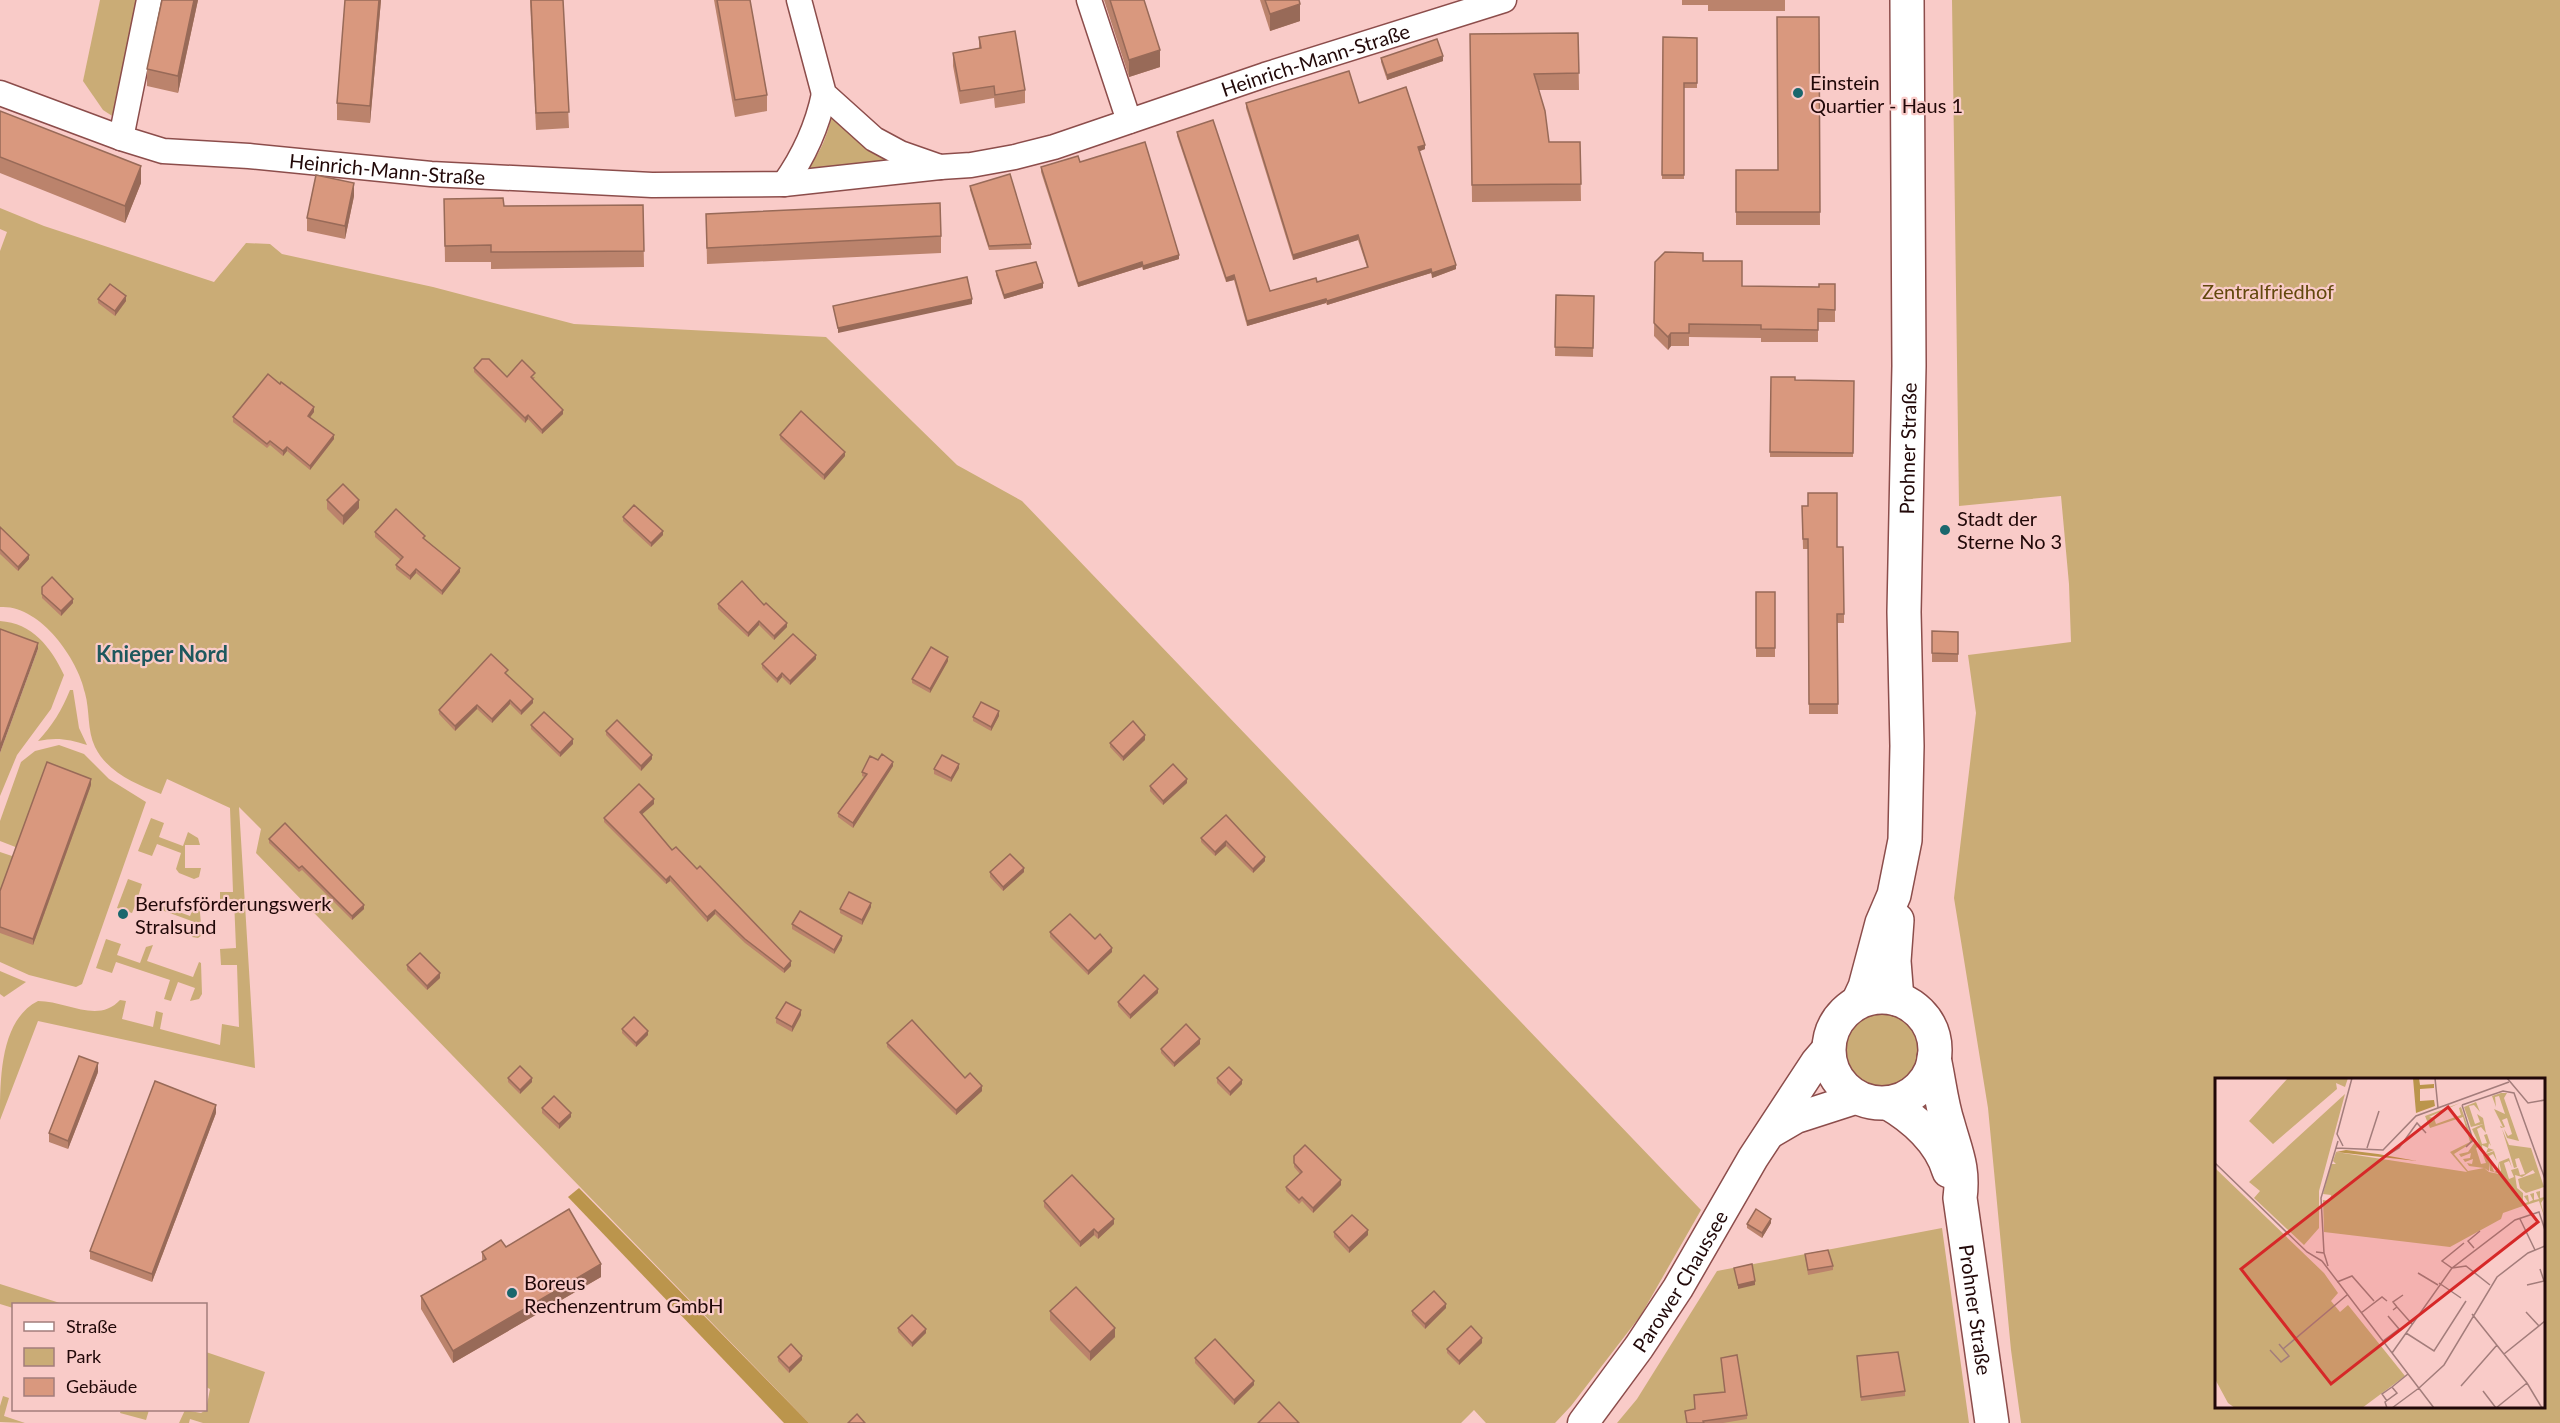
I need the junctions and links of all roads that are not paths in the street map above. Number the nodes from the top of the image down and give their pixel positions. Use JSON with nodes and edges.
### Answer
{"nodes":[{"id":1,"x":149,"y":0,"type":"edge"},
{"id":2,"x":799,"y":0,"type":"edge"},
{"id":3,"x":1089,"y":0,"type":"edge"},
{"id":4,"x":1504,"y":0,"type":"edge"},
{"id":5,"x":1907,"y":0,"type":"edge"},
{"id":6,"x":0,"y":93,"type":"edge"},
{"id":7,"x":824,"y":94,"type":"junction"},
{"id":8,"x":1128,"y":121,"type":"junction"},
{"id":9,"x":121,"y":138,"type":"junction"},
{"id":10,"x":939,"y":167,"type":"junction"},
{"id":11,"x":784,"y":184,"type":"junction"},
{"id":12,"x":1894,"y":895,"type":"junction"},
{"id":13,"x":1897,"y":999,"type":"junction"},
{"id":14,"x":1858,"y":1002,"type":"junction"},
{"id":15,"x":1828,"y":1048,"type":"junction"},
{"id":16,"x":1934,"y":1058,"type":"junction"},
{"id":17,"x":1873,"y":1101,"type":"junction"},
{"id":18,"x":1770,"y":1134,"type":"junction"},
{"id":19,"x":1960,"y":1198,"type":"junction"},
{"id":20,"x":1583,"y":1423,"type":"edge"},
{"id":21,"x":1992,"y":1423,"type":"edge"}],
"edges":[{"from":1,"to":9,"type":"street"},
{"from":2,"to":7,"type":"street"},
{"from":3,"to":8,"type":"street"},
{"from":4,"to":8,"type":"street","name":"Heinrich-Mann-Straße"},
{"from":5,"to":12,"type":"main road","name":"Prohner Straße"},
{"from":6,"to":9,"type":"street","name":"Heinrich-Mann-Straße"},
{"from":7,"to":10,"type":"street","name":"Heinrich-Mann-Straße"},
{"from":7,"to":11,"type":"street"},
{"from":8,"to":10,"type":"street","name":"Heinrich-Mann-Straße"},
{"from":9,"to":11,"type":"street","name":"Heinrich-Mann-Straße"},
{"from":10,"to":11,"type":"street","name":"Heinrich-Mann-Straße"},
{"from":12,"to":13,"type":"main road","name":"Prohner Straße"},
{"from":12,"to":14,"type":"main road","name":"Prohner Straße"},
{"from":13,"to":14,"type":"main road"},
{"from":13,"to":16,"type":"main road"},
{"from":14,"to":15,"type":"main road","name":"Parower Chaussee"},
{"from":15,"to":17,"type":"main road"},
{"from":15,"to":18,"type":"street","name":"Parower Chaussee"},
{"from":16,"to":17,"type":"main road","name":"Parower Chaussee"},
{"from":16,"to":19,"type":"main road","name":"Prohner Straße"},
{"from":17,"to":18,"type":"street","name":"Parower Chaussee"},
{"from":17,"to":19,"type":"main road","name":"Prohner Straße"},
{"from":18,"to":20,"type":"street","name":"Parower Chaussee"},
{"from":19,"to":21,"type":"main road","name":"Prohner Straße"}]}
